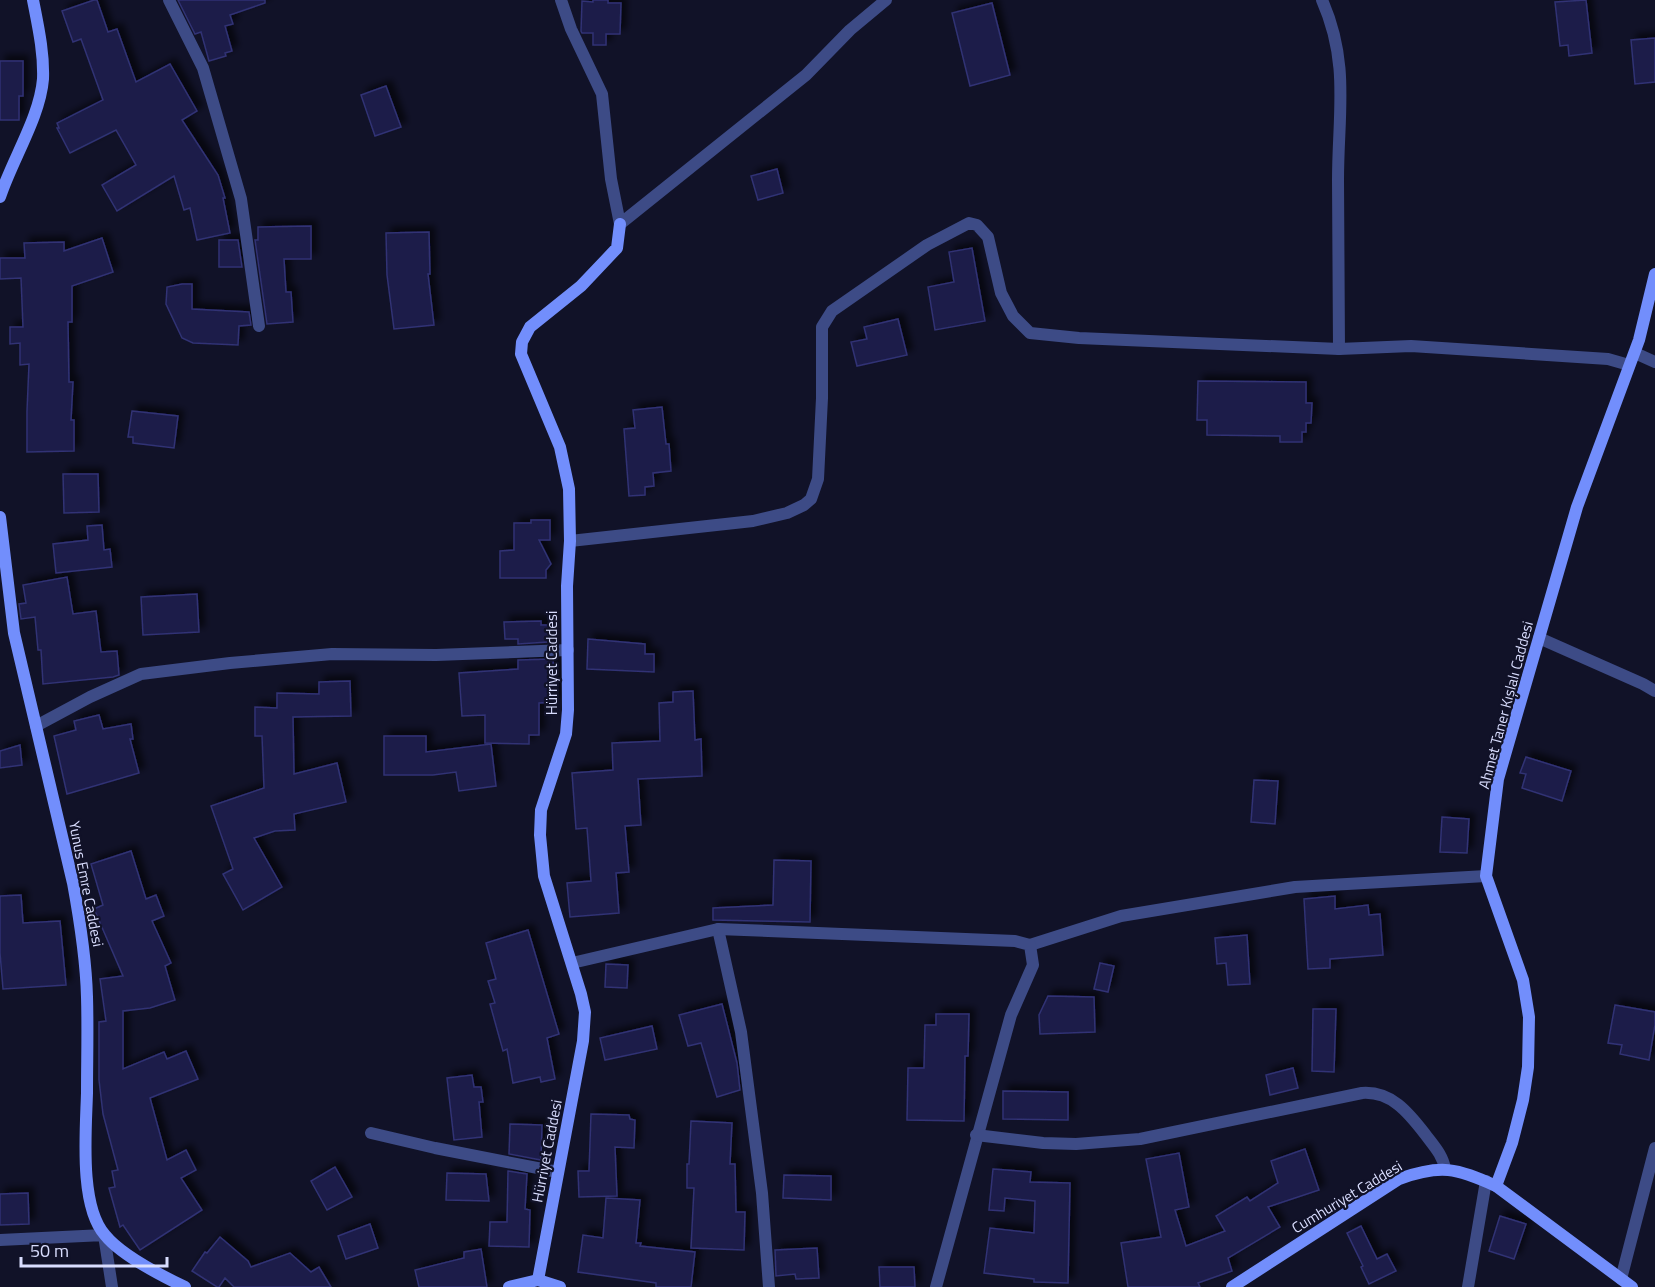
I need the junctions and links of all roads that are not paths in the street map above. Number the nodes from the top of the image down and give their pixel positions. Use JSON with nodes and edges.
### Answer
{"nodes":[{"id":1,"x":33,"y":0,"type":"edge"},
{"id":2,"x":169,"y":0,"type":"edge"},
{"id":3,"x":561,"y":0,"type":"edge"},
{"id":4,"x":886,"y":0,"type":"edge"},
{"id":5,"x":1322,"y":0,"type":"edge"},
{"id":6,"x":3,"y":182,"type":"edge"},
{"id":7,"x":0,"y":197,"type":"edge"},
{"id":8,"x":620,"y":224,"type":"junction"},
{"id":9,"x":1655,"y":274,"type":"edge"},
{"id":10,"x":259,"y":326,"type":"dead end"},
{"id":11,"x":1339,"y":349,"type":"junction"},
{"id":12,"x":1632,"y":359,"type":"junction"},
{"id":13,"x":1655,"y":362,"type":"edge"},
{"id":14,"x":0,"y":517,"type":"edge"},
{"id":15,"x":570,"y":541,"type":"junction"},
{"id":16,"x":1539,"y":639,"type":"junction"},
{"id":17,"x":568,"y":650,"type":"junction"},
{"id":18,"x":1655,"y":691,"type":"edge"},
{"id":19,"x":36,"y":726,"type":"junction"},
{"id":20,"x":1486,"y":876,"type":"junction"},
{"id":21,"x":718,"y":930,"type":"junction"},
{"id":22,"x":1030,"y":945,"type":"junction"},
{"id":23,"x":572,"y":963,"type":"junction"},
{"id":24,"x":371,"y":1133,"type":"dead end"},
{"id":25,"x":976,"y":1135,"type":"junction"},
{"id":26,"x":1655,"y":1148,"type":"edge"},
{"id":27,"x":1445,"y":1170,"type":"junction"},
{"id":28,"x":558,"y":1172,"type":"junction"},
{"id":29,"x":1491,"y":1183,"type":"junction"},
{"id":30,"x":104,"y":1235,"type":"junction"},
{"id":31,"x":0,"y":1240,"type":"edge"},
{"id":32,"x":1621,"y":1279,"type":"junction"},
{"id":33,"x":538,"y":1280,"type":"junction"},
{"id":34,"x":112,"y":1287,"type":"edge"},
{"id":35,"x":185,"y":1287,"type":"edge"},
{"id":36,"x":509,"y":1287,"type":"edge"},
{"id":37,"x":560,"y":1287,"type":"edge"},
{"id":38,"x":769,"y":1287,"type":"edge"},
{"id":39,"x":936,"y":1287,"type":"edge"},
{"id":40,"x":1232,"y":1287,"type":"edge"},
{"id":41,"x":1468,"y":1287,"type":"edge"},
{"id":42,"x":1632,"y":1287,"type":"edge"}],
"edges":[{"from":1,"to":6,"type":"street"},
{"from":2,"to":10,"type":"street"},
{"from":3,"to":8,"type":"street"},
{"from":4,"to":8,"type":"street"},
{"from":5,"to":11,"type":"street"},
{"from":6,"to":7,"type":"street"},
{"from":8,"to":15,"type":"street","name":"Hürriyet Caddesi"},
{"from":9,"to":12,"type":"street","name":"Ahmet Taner Kışlalı Caddesi"},
{"from":11,"to":12,"type":"street"},
{"from":11,"to":15,"type":"street"},
{"from":12,"to":13,"type":"street"},
{"from":12,"to":16,"type":"street","name":"Ahmet Taner Kışlalı Caddesi"},
{"from":14,"to":19,"type":"street","name":"Yunus Emre Caddesi"},
{"from":15,"to":17,"type":"street","name":"Hürriyet Caddesi"},
{"from":16,"to":18,"type":"street"},
{"from":16,"to":20,"type":"street","name":"Ahmet Taner Kışlalı Caddesi"},
{"from":17,"to":19,"type":"street"},
{"from":17,"to":23,"type":"street","name":"Hürriyet Caddesi"},
{"from":19,"to":30,"type":"street","name":"Yunus Emre Caddesi"},
{"from":20,"to":22,"type":"street"},
{"from":20,"to":29,"type":"street","name":"Ahmet Taner Kışlalı Caddesi"},
{"from":21,"to":22,"type":"street"},
{"from":21,"to":23,"type":"street"},
{"from":21,"to":38,"type":"street"},
{"from":22,"to":25,"type":"street"},
{"from":23,"to":28,"type":"street","name":"Hürriyet Caddesi"},
{"from":24,"to":28,"type":"street"},
{"from":25,"to":27,"type":"street"},
{"from":25,"to":39,"type":"street"},
{"from":26,"to":32,"type":"street"},
{"from":27,"to":29,"type":"street","name":"Cumhuriyet Caddesi"},
{"from":27,"to":40,"type":"street","name":"Cumhuriyet Caddesi"},
{"from":28,"to":33,"type":"street","name":"Hürriyet Caddesi"},
{"from":29,"to":32,"type":"street","name":"Cumhuriyet Caddesi"},
{"from":29,"to":41,"type":"street"},
{"from":30,"to":31,"type":"street"},
{"from":30,"to":34,"type":"street"},
{"from":30,"to":35,"type":"street"},
{"from":32,"to":42,"type":"street","name":"Cumhuriyet Caddesi"},
{"from":33,"to":36,"type":"street"},
{"from":33,"to":37,"type":"street"}]}
